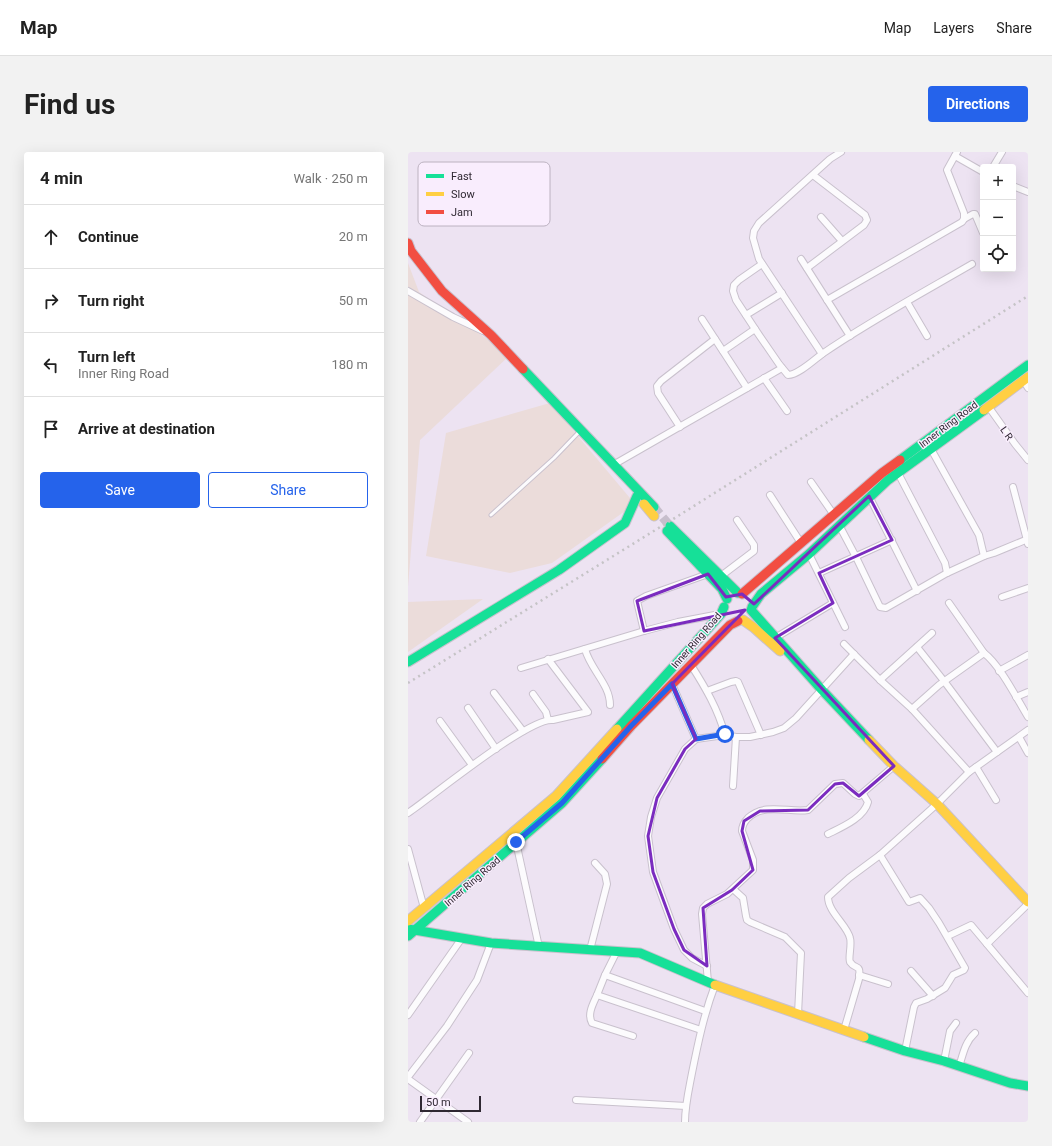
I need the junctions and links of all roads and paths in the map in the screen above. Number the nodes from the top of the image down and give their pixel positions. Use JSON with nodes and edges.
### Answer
{"nodes":[{"id":1,"x":841,"y":152,"type":"edge"},
{"id":2,"x":1002,"y":152,"type":"edge"},
{"id":3,"x":956,"y":154,"type":"edge"},
{"id":4,"x":995,"y":164,"type":"edge"},
{"id":5,"x":980,"y":170,"type":"edge"},
{"id":6,"x":813,"y":175,"type":"junction"},
{"id":7,"x":1016,"y":187,"type":"edge"},
{"id":8,"x":1028,"y":192,"type":"edge"},
{"id":9,"x":821,"y":217,"type":"dead end"},
{"id":10,"x":964,"y":219,"type":"junction"},
{"id":11,"x":980,"y":226,"type":"edge"},
{"id":12,"x":842,"y":241,"type":"junction"},
{"id":13,"x":408,"y":243,"type":"edge"},
{"id":14,"x":801,"y":259,"type":"dead end"},
{"id":15,"x":762,"y":264,"type":"junction"},
{"id":16,"x":972,"y":264,"type":"dead end"},
{"id":17,"x":807,"y":268,"type":"junction"},
{"id":18,"x":408,"y":292,"type":"edge"},
{"id":19,"x":782,"y":292,"type":"junction"},
{"id":20,"x":827,"y":300,"type":"junction"},
{"id":21,"x":907,"y":302,"type":"junction"},
{"id":22,"x":746,"y":315,"type":"junction"},
{"id":23,"x":702,"y":319,"type":"dead end"},
{"id":24,"x":755,"y":329,"type":"junction"},
{"id":25,"x":491,"y":335,"type":"junction"},
{"id":26,"x":850,"y":336,"type":"junction"},
{"id":27,"x":927,"y":336,"type":"dead end"},
{"id":28,"x":715,"y":338,"type":"junction"},
{"id":29,"x":723,"y":351,"type":"junction"},
{"id":30,"x":822,"y":354,"type":"junction"},
{"id":31,"x":1028,"y":365,"type":"edge"},
{"id":32,"x":782,"y":368,"type":"junction"},
{"id":33,"x":764,"y":378,"type":"junction"},
{"id":34,"x":1026,"y":382,"type":"edge"},
{"id":35,"x":747,"y":388,"type":"junction"},
{"id":36,"x":988,"y":406,"type":"junction"},
{"id":37,"x":787,"y":411,"type":"dead end"},
{"id":38,"x":680,"y":427,"type":"junction"},
{"id":39,"x":582,"y":430,"type":"junction"},
{"id":40,"x":930,"y":449,"type":"junction"},
{"id":41,"x":1028,"y":460,"type":"edge"},
{"id":42,"x":613,"y":465,"type":"junction"},
{"id":43,"x":898,"y":473,"type":"junction"},
{"id":44,"x":811,"y":482,"type":"dead end"},
{"id":45,"x":1013,"y":487,"type":"dead end"},
{"id":46,"x":770,"y":495,"type":"dead end"},
{"id":47,"x":637,"y":496,"type":"junction"},
{"id":48,"x":869,"y":496,"type":"junction"},
{"id":49,"x":492,"y":515,"type":"dead end"},
{"id":50,"x":834,"y":515,"type":"junction"},
{"id":51,"x":737,"y":520,"type":"dead end"},
{"id":52,"x":839,"y":524,"type":"junction"},
{"id":53,"x":892,"y":540,"type":"junction"},
{"id":54,"x":1028,"y":541,"type":"edge"},
{"id":55,"x":801,"y":543,"type":"junction"},
{"id":56,"x":809,"y":554,"type":"junction"},
{"id":57,"x":984,"y":556,"type":"junction"},
{"id":58,"x":856,"y":557,"type":"junction"},
{"id":59,"x":947,"y":573,"type":"junction"},
{"id":60,"x":708,"y":574,"type":"junction"},
{"id":61,"x":819,"y":574,"type":"junction"},
{"id":62,"x":721,"y":576,"type":"junction"},
{"id":63,"x":1028,"y":588,"type":"edge"},
{"id":64,"x":917,"y":591,"type":"junction"},
{"id":65,"x":740,"y":594,"type":"junction"},
{"id":66,"x":1002,"y":597,"type":"dead end"},
{"id":67,"x":833,"y":602,"type":"junction"},
{"id":68,"x":949,"y":603,"type":"dead end"},
{"id":69,"x":724,"y":607,"type":"junction"},
{"id":70,"x":752,"y":609,"type":"junction"},
{"id":71,"x":741,"y":621,"type":"junction"},
{"id":72,"x":845,"y":627,"type":"dead end"},
{"id":73,"x":644,"y":631,"type":"junction"},
{"id":74,"x":932,"y":633,"type":"dead end"},
{"id":75,"x":775,"y":638,"type":"junction"},
{"id":76,"x":844,"y":644,"type":"dead end"},
{"id":77,"x":917,"y":647,"type":"junction"},
{"id":78,"x":585,"y":649,"type":"junction"},
{"id":79,"x":984,"y":653,"type":"junction"},
{"id":80,"x":854,"y":654,"type":"junction"},
{"id":81,"x":1028,"y":655,"type":"edge"},
{"id":82,"x":548,"y":659,"type":"junction"},
{"id":83,"x":408,"y":662,"type":"edge"},
{"id":84,"x":690,"y":665,"type":"junction"},
{"id":85,"x":521,"y":668,"type":"dead end"},
{"id":86,"x":999,"y":671,"type":"junction"},
{"id":87,"x":880,"y":680,"type":"junction"},
{"id":88,"x":944,"y":681,"type":"junction"},
{"id":89,"x":672,"y":684,"type":"junction"},
{"id":90,"x":820,"y":687,"type":"junction"},
{"id":91,"x":707,"y":691,"type":"junction"},
{"id":92,"x":1028,"y":692,"type":"edge"},
{"id":93,"x":494,"y":693,"type":"dead end"},
{"id":94,"x":533,"y":694,"type":"dead end"},
{"id":95,"x":1016,"y":697,"type":"junction"},
{"id":96,"x":610,"y":705,"type":"dead end"},
{"id":97,"x":468,"y":708,"type":"dead end"},
{"id":98,"x":912,"y":709,"type":"junction"},
{"id":99,"x":1028,"y":717,"type":"edge"},
{"id":100,"x":548,"y":720,"type":"junction"},
{"id":101,"x":440,"y":721,"type":"dead end"},
{"id":102,"x":1028,"y":730,"type":"edge"},
{"id":103,"x":523,"y":731,"type":"junction"},
{"id":104,"x":725,"y":734,"type":"junction"},
{"id":105,"x":761,"y":735,"type":"junction"},
{"id":106,"x":736,"y":737,"type":"junction"},
{"id":107,"x":1019,"y":737,"type":"junction"},
{"id":108,"x":696,"y":739,"type":"junction"},
{"id":109,"x":496,"y":749,"type":"junction"},
{"id":110,"x":997,"y":752,"type":"junction"},
{"id":111,"x":1028,"y":753,"type":"edge"},
{"id":112,"x":472,"y":765,"type":"junction"},
{"id":113,"x":894,"y":766,"type":"junction"},
{"id":114,"x":976,"y":767,"type":"junction"},
{"id":115,"x":969,"y":772,"type":"junction"},
{"id":116,"x":733,"y":786,"type":"dead end"},
{"id":117,"x":863,"y":794,"type":"junction"},
{"id":118,"x":996,"y":800,"type":"dead end"},
{"id":119,"x":937,"y":804,"type":"junction"},
{"id":120,"x":408,"y":814,"type":"edge"},
{"id":121,"x":828,"y":834,"type":"dead end"},
{"id":122,"x":516,"y":842,"type":"junction"},
{"id":123,"x":408,"y":849,"type":"edge"},
{"id":124,"x":880,"y":855,"type":"junction"},
{"id":125,"x":595,"y":863,"type":"dead end"},
{"id":126,"x":733,"y":889,"type":"junction"},
{"id":127,"x":1028,"y":903,"type":"edge"},
{"id":128,"x":424,"y":908,"type":"junction"},
{"id":129,"x":408,"y":922,"type":"edge"},
{"id":130,"x":410,"y":932,"type":"edge"},
{"id":131,"x":948,"y":936,"type":"junction"},
{"id":132,"x":462,"y":938,"type":"junction"},
{"id":133,"x":491,"y":943,"type":"junction"},
{"id":134,"x":987,"y":944,"type":"junction"},
{"id":135,"x":539,"y":947,"type":"junction"},
{"id":136,"x":590,"y":950,"type":"junction"},
{"id":137,"x":617,"y":952,"type":"junction"},
{"id":138,"x":707,"y":966,"type":"junction"},
{"id":139,"x":911,"y":971,"type":"dead end"},
{"id":140,"x":605,"y":975,"type":"junction"},
{"id":141,"x":859,"y":975,"type":"junction"},
{"id":142,"x":711,"y":984,"type":"junction"},
{"id":143,"x":888,"y":984,"type":"dead end"},
{"id":144,"x":1028,"y":993,"type":"edge"},
{"id":145,"x":597,"y":995,"type":"junction"},
{"id":146,"x":933,"y":996,"type":"junction"},
{"id":147,"x":705,"y":1011,"type":"junction"},
{"id":148,"x":798,"y":1014,"type":"junction"},
{"id":149,"x":408,"y":1015,"type":"edge"},
{"id":150,"x":956,"y":1023,"type":"dead end"},
{"id":151,"x":701,"y":1030,"type":"junction"},
{"id":152,"x":844,"y":1030,"type":"junction"},
{"id":153,"x":975,"y":1033,"type":"dead end"},
{"id":154,"x":633,"y":1036,"type":"dead end"},
{"id":155,"x":905,"y":1051,"type":"junction"},
{"id":156,"x":469,"y":1053,"type":"dead end"},
{"id":157,"x":944,"y":1061,"type":"junction"},
{"id":158,"x":959,"y":1067,"type":"junction"},
{"id":159,"x":408,"y":1078,"type":"edge"},
{"id":160,"x":1028,"y":1086,"type":"edge"},
{"id":161,"x":436,"y":1100,"type":"junction"},
{"id":162,"x":576,"y":1100,"type":"dead end"},
{"id":163,"x":686,"y":1106,"type":"junction"},
{"id":164,"x":420,"y":1122,"type":"edge"},
{"id":165,"x":468,"y":1122,"type":"edge"},
{"id":166,"x":685,"y":1122,"type":"edge"}],
"edges":[{"from":1,"to":6,"type":"street"},
{"from":2,"to":4,"type":"street"},
{"from":3,"to":5,"type":"street"},
{"from":3,"to":10,"type":"street"},
{"from":6,"to":12,"type":"street"},
{"from":6,"to":15,"type":"street"},
{"from":7,"to":8,"type":"street"},
{"from":9,"to":12,"type":"street"},
{"from":10,"to":11,"type":"street"},
{"from":10,"to":20,"type":"street"},
{"from":12,"to":17,"type":"street"},
{"from":13,"to":25,"type":"street"},
{"from":14,"to":17,"type":"street"},
{"from":15,"to":19,"type":"street"},
{"from":15,"to":22,"type":"street"},
{"from":16,"to":21,"type":"street"},
{"from":17,"to":20,"type":"street"},
{"from":18,"to":25,"type":"street"},
{"from":19,"to":22,"type":"street"},
{"from":19,"to":30,"type":"street"},
{"from":20,"to":26,"type":"street"},
{"from":21,"to":26,"type":"street"},
{"from":21,"to":27,"type":"street"},
{"from":22,"to":24,"type":"street"},
{"from":23,"to":28,"type":"street"},
{"from":24,"to":29,"type":"street"},
{"from":24,"to":32,"type":"street"},
{"from":25,"to":39,"type":"street"},
{"from":26,"to":30,"type":"street"},
{"from":28,"to":29,"type":"street"},
{"from":28,"to":38,"type":"street"},
{"from":29,"to":35,"type":"street"},
{"from":30,"to":32,"type":"street"},
{"from":31,"to":50,"type":"street","name":"Inner Ring Road"},
{"from":32,"to":33,"type":"street"},
{"from":33,"to":35,"type":"street"},
{"from":33,"to":37,"type":"street"},
{"from":34,"to":36,"type":"street","name":"Inner Ring Road"},
{"from":35,"to":38,"type":"street"},
{"from":36,"to":40,"type":"street","name":"Inner Ring Road"},
{"from":36,"to":41,"type":"street","name":"L R"},
{"from":38,"to":42,"type":"street"},
{"from":39,"to":42,"type":"street"},
{"from":39,"to":47,"type":"street"},
{"from":39,"to":49,"type":"lane"},
{"from":40,"to":43,"type":"street","name":"Inner Ring Road"},
{"from":40,"to":57,"type":"street"},
{"from":42,"to":47,"type":"street"},
{"from":43,"to":48,"type":"street","name":"Inner Ring Road"},
{"from":43,"to":59,"type":"street"},
{"from":44,"to":50,"type":"street"},
{"from":45,"to":54,"type":"street"},
{"from":46,"to":55,"type":"street"},
{"from":47,"to":83,"type":"street"},
{"from":48,"to":52,"type":"street","name":"Inner Ring Road"},
{"from":48,"to":53,"type":"street"},
{"from":50,"to":55,"type":"street","name":"Inner Ring Road"},
{"from":51,"to":62,"type":"street"},
{"from":52,"to":56,"type":"street","name":"Inner Ring Road"},
{"from":52,"to":58,"type":"street"},
{"from":53,"to":58,"type":"street"},
{"from":53,"to":64,"type":"street"},
{"from":54,"to":57,"type":"street"},
{"from":55,"to":65,"type":"street","name":"Inner Ring Road"},
{"from":56,"to":61,"type":"street"},
{"from":56,"to":70,"type":"street","name":"Inner Ring Road"},
{"from":57,"to":59,"type":"street"},
{"from":58,"to":61,"type":"street"},
{"from":58,"to":64,"type":"street"},
{"from":59,"to":64,"type":"street"},
{"from":60,"to":62,"type":"street"},
{"from":60,"to":69,"type":"street"},
{"from":60,"to":73,"type":"street"},
{"from":61,"to":67,"type":"street"},
{"from":62,"to":65,"type":"street"},
{"from":63,"to":66,"type":"street"},
{"from":65,"to":69,"type":"street"},
{"from":65,"to":70,"type":"street"},
{"from":67,"to":72,"type":"street"},
{"from":67,"to":75,"type":"street"},
{"from":68,"to":79,"type":"street"},
{"from":69,"to":71,"type":"street"},
{"from":69,"to":73,"type":"street"},
{"from":69,"to":128,"type":"street","name":"Inner Ring Road"},
{"from":70,"to":71,"type":"street"},
{"from":70,"to":75,"type":"street"},
{"from":71,"to":84,"type":"street","name":"Inner Ring Road"},
{"from":71,"to":90,"type":"street"},
{"from":73,"to":78,"type":"street"},
{"from":74,"to":77,"type":"street"},
{"from":75,"to":90,"type":"street"},
{"from":76,"to":80,"type":"street"},
{"from":77,"to":87,"type":"street"},
{"from":77,"to":88,"type":"street"},
{"from":78,"to":82,"type":"street"},
{"from":78,"to":96,"type":"street"},
{"from":79,"to":86,"type":"street"},
{"from":79,"to":88,"type":"street"},
{"from":80,"to":87,"type":"street"},
{"from":80,"to":90,"type":"street"},
{"from":81,"to":86,"type":"street"},
{"from":82,"to":85,"type":"street"},
{"from":82,"to":100,"type":"street"},
{"from":84,"to":89,"type":"street","name":"Inner Ring Road"},
{"from":84,"to":91,"type":"street"},
{"from":86,"to":95,"type":"street"},
{"from":87,"to":98,"type":"street"},
{"from":88,"to":98,"type":"street"},
{"from":88,"to":110,"type":"street"},
{"from":89,"to":108,"type":"street"},
{"from":89,"to":122,"type":"street","name":"Inner Ring Road"},
{"from":90,"to":105,"type":"street"},
{"from":90,"to":113,"type":"street"},
{"from":91,"to":104,"type":"street"},
{"from":91,"to":105,"type":"street"},
{"from":92,"to":95,"type":"street"},
{"from":93,"to":103,"type":"street"},
{"from":94,"to":100,"type":"street"},
{"from":95,"to":99,"type":"street"},
{"from":97,"to":109,"type":"street"},
{"from":98,"to":115,"type":"street"},
{"from":100,"to":103,"type":"street"},
{"from":101,"to":112,"type":"street"},
{"from":102,"to":107,"type":"street"},
{"from":103,"to":109,"type":"street"},
{"from":104,"to":106,"type":"street"},
{"from":104,"to":108,"type":"street"},
{"from":105,"to":106,"type":"street"},
{"from":106,"to":116,"type":"street"},
{"from":107,"to":110,"type":"street"},
{"from":107,"to":111,"type":"street"},
{"from":108,"to":138,"type":"street"},
{"from":109,"to":112,"type":"street"},
{"from":110,"to":114,"type":"street"},
{"from":112,"to":120,"type":"street"},
{"from":113,"to":117,"type":"street"},
{"from":113,"to":119,"type":"street"},
{"from":114,"to":115,"type":"street"},
{"from":114,"to":118,"type":"street"},
{"from":115,"to":119,"type":"street"},
{"from":117,"to":121,"type":"street"},
{"from":117,"to":126,"type":"street"},
{"from":119,"to":124,"type":"street"},
{"from":119,"to":127,"type":"street"},
{"from":122,"to":130,"type":"street","name":"Inner Ring Road"},
{"from":122,"to":135,"type":"street"},
{"from":123,"to":128,"type":"street"},
{"from":124,"to":131,"type":"street"},
{"from":124,"to":141,"type":"street"},
{"from":125,"to":136,"type":"street"},
{"from":126,"to":138,"type":"street"},
{"from":126,"to":148,"type":"street"},
{"from":127,"to":134,"type":"street"},
{"from":128,"to":129,"type":"street","name":"Inner Ring Road"},
{"from":130,"to":132,"type":"street"},
{"from":131,"to":134,"type":"street"},
{"from":131,"to":146,"type":"street"},
{"from":132,"to":133,"type":"street"},
{"from":132,"to":149,"type":"street"},
{"from":133,"to":135,"type":"street"},
{"from":133,"to":159,"type":"street"},
{"from":134,"to":144,"type":"street"},
{"from":135,"to":136,"type":"street"},
{"from":136,"to":137,"type":"street"},
{"from":137,"to":140,"type":"street"},
{"from":137,"to":142,"type":"street"},
{"from":138,"to":142,"type":"street"},
{"from":139,"to":146,"type":"street"},
{"from":140,"to":145,"type":"street"},
{"from":140,"to":147,"type":"street"},
{"from":141,"to":143,"type":"street"},
{"from":141,"to":152,"type":"street"},
{"from":142,"to":147,"type":"street"},
{"from":142,"to":148,"type":"street"},
{"from":145,"to":151,"type":"street"},
{"from":145,"to":154,"type":"street"},
{"from":146,"to":155,"type":"street"},
{"from":147,"to":151,"type":"street"},
{"from":148,"to":152,"type":"street"},
{"from":150,"to":157,"type":"street"},
{"from":151,"to":163,"type":"street"},
{"from":152,"to":155,"type":"street"},
{"from":153,"to":158,"type":"street"},
{"from":155,"to":157,"type":"street"},
{"from":156,"to":161,"type":"street"},
{"from":157,"to":158,"type":"street"},
{"from":158,"to":160,"type":"street"},
{"from":159,"to":161,"type":"street"},
{"from":161,"to":164,"type":"street"},
{"from":161,"to":165,"type":"street"},
{"from":162,"to":163,"type":"street"},
{"from":163,"to":166,"type":"street"}]}
